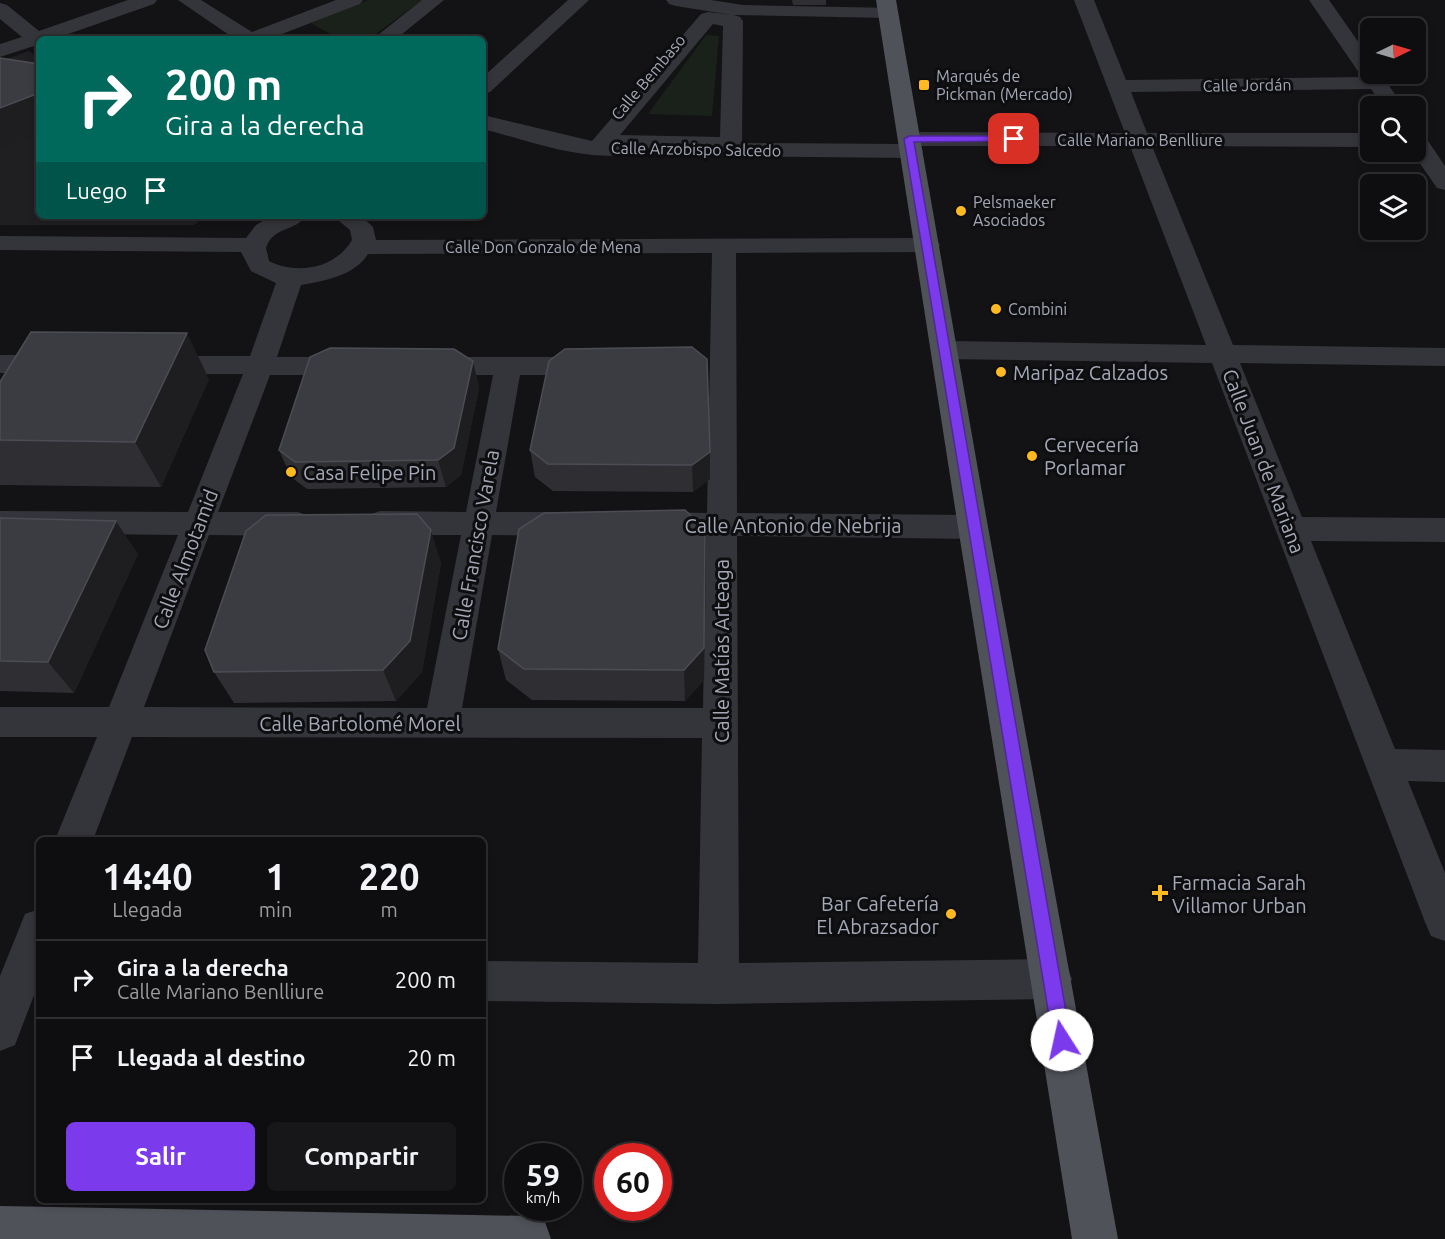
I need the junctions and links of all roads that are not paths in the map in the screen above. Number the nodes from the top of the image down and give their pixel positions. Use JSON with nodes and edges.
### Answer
{"nodes":[{"id":1,"x":147,"y":0,"type":"edge"},
{"id":2,"x":188,"y":0,"type":"edge"},
{"id":3,"x":353,"y":0,"type":"edge"},
{"id":4,"x":434,"y":0,"type":"edge"},
{"id":5,"x":579,"y":0,"type":"edge"},
{"id":6,"x":676,"y":0,"type":"edge"},
{"id":7,"x":1084,"y":0,"type":"edge"},
{"id":8,"x":1319,"y":0,"type":"edge"},
{"id":9,"x":708,"y":5,"type":"junction"},
{"id":10,"x":887,"y":6,"type":"edge"},
{"id":11,"x":0,"y":9,"type":"edge"},
{"id":12,"x":738,"y":16,"type":"junction"},
{"id":13,"x":48,"y":36,"type":"edge"},
{"id":14,"x":245,"y":36,"type":"edge"},
{"id":15,"x":258,"y":36,"type":"edge"},
{"id":16,"x":387,"y":36,"type":"edge"},
{"id":17,"x":36,"y":39,"type":"edge"},
{"id":18,"x":36,"y":40,"type":"edge"},
{"id":19,"x":0,"y":51,"type":"edge"},
{"id":20,"x":1360,"y":59,"type":"edge"},
{"id":21,"x":1360,"y":83,"type":"edge"},
{"id":22,"x":486,"y":85,"type":"edge"},
{"id":23,"x":1118,"y":86,"type":"junction"},
{"id":24,"x":486,"y":123,"type":"edge"},
{"id":25,"x":1138,"y":140,"type":"junction"},
{"id":26,"x":1360,"y":140,"type":"edge"},
{"id":27,"x":1426,"y":141,"type":"edge"},
{"id":28,"x":1445,"y":141,"type":"edge"},
{"id":29,"x":910,"y":145,"type":"junction"},
{"id":30,"x":587,"y":148,"type":"junction"},
{"id":31,"x":741,"y":149,"type":"junction"},
{"id":32,"x":1426,"y":155,"type":"edge"},
{"id":33,"x":1445,"y":183,"type":"edge"},
{"id":34,"x":279,"y":219,"type":"edge"},
{"id":35,"x":350,"y":219,"type":"edge"},
{"id":36,"x":0,"y":243,"type":"edge"},
{"id":37,"x":254,"y":245,"type":"junction"},
{"id":38,"x":928,"y":245,"type":"junction"},
{"id":39,"x":724,"y":246,"type":"junction"},
{"id":40,"x":363,"y":247,"type":"junction"},
{"id":41,"x":291,"y":277,"type":"junction"},
{"id":42,"x":945,"y":350,"type":"junction"},
{"id":43,"x":1222,"y":354,"type":"junction"},
{"id":44,"x":1445,"y":357,"type":"edge"},
{"id":45,"x":11,"y":364,"type":"edge"},
{"id":46,"x":84,"y":364,"type":"edge"},
{"id":47,"x":131,"y":365,"type":"edge"},
{"id":48,"x":260,"y":366,"type":"junction"},
{"id":49,"x":508,"y":366,"type":"junction"},
{"id":50,"x":616,"y":366,"type":"edge"},
{"id":51,"x":5,"y":392,"type":"edge"},
{"id":52,"x":0,"y":522,"type":"edge"},
{"id":53,"x":199,"y":524,"type":"junction"},
{"id":54,"x":480,"y":524,"type":"junction"},
{"id":55,"x":594,"y":524,"type":"edge"},
{"id":56,"x":628,"y":524,"type":"edge"},
{"id":57,"x":721,"y":524,"type":"junction"},
{"id":58,"x":973,"y":527,"type":"junction"},
{"id":59,"x":1290,"y":529,"type":"junction"},
{"id":60,"x":1445,"y":530,"type":"edge"},
{"id":61,"x":0,"y":722,"type":"edge"},
{"id":62,"x":121,"y":722,"type":"junction"},
{"id":63,"x":442,"y":723,"type":"junction"},
{"id":64,"x":720,"y":723,"type":"junction"},
{"id":65,"x":1384,"y":765,"type":"junction"},
{"id":66,"x":1445,"y":766,"type":"edge"},
{"id":67,"x":75,"y":837,"type":"edge"},
{"id":68,"x":1445,"y":922,"type":"edge"},
{"id":69,"x":36,"y":935,"type":"edge"},
{"id":70,"x":20,"y":975,"type":"edge"},
{"id":71,"x":1051,"y":979,"type":"junction"},
{"id":72,"x":486,"y":981,"type":"edge"},
{"id":73,"x":718,"y":984,"type":"junction"},
{"id":74,"x":0,"y":1030,"type":"edge"},
{"id":75,"x":0,"y":1229,"type":"edge"},
{"id":76,"x":528,"y":1239,"type":"edge"},
{"id":77,"x":1095,"y":1239,"type":"edge"}],
"edges":[{"from":1,"to":13,"type":"street"},
{"from":2,"to":14,"type":"street"},
{"from":3,"to":15,"type":"street"},
{"from":4,"to":16,"type":"street"},
{"from":5,"to":22,"type":"street"},
{"from":6,"to":9,"type":"street"},
{"from":7,"to":23,"type":"street","name":"Calle Juan de Mariana"},
{"from":8,"to":20,"type":"street"},
{"from":9,"to":12,"type":"street"},
{"from":9,"to":30,"type":"street","name":"Calle Bembaso"},
{"from":10,"to":12,"type":"street"},
{"from":10,"to":29,"type":"main road"},
{"from":11,"to":17,"type":"street"},
{"from":12,"to":12,"type":"street"},
{"from":12,"to":31,"type":"street"},
{"from":18,"to":19,"type":"street"},
{"from":21,"to":23,"type":"street","name":"Calle Jordán"},
{"from":23,"to":25,"type":"street","name":"Calle Juan de Mariana"},
{"from":24,"to":30,"type":"street","name":"Calle Arzobispo Salcedo"},
{"from":25,"to":26,"type":"street","name":"Calle Mariano Benlliure"},
{"from":25,"to":29,"type":"street","name":"Calle Mariano Benlliure"},
{"from":25,"to":43,"type":"street","name":"Calle Juan de Mariana"},
{"from":27,"to":28,"type":"street"},
{"from":29,"to":31,"type":"street","name":"Calle Arzobispo Salcedo"},
{"from":29,"to":38,"type":"main road"},
{"from":30,"to":31,"type":"street","name":"Calle Arzobispo Salcedo"},
{"from":32,"to":33,"type":"street"},
{"from":34,"to":37,"type":"street"},
{"from":35,"to":40,"type":"street"},
{"from":36,"to":37,"type":"street"},
{"from":37,"to":41,"type":"street"},
{"from":38,"to":39,"type":"street","name":"Calle Don Gonzalo de Mena"},
{"from":38,"to":42,"type":"main road"},
{"from":39,"to":40,"type":"street","name":"Calle Don Gonzalo de Mena"},
{"from":39,"to":57,"type":"street","name":"Calle Matías Arteaga"},
{"from":40,"to":41,"type":"street"},
{"from":41,"to":48,"type":"street","name":"Calle Almotamid"},
{"from":42,"to":43,"type":"street"},
{"from":42,"to":58,"type":"main road"},
{"from":43,"to":44,"type":"street"},
{"from":43,"to":59,"type":"street","name":"Calle Juan de Mariana"},
{"from":45,"to":46,"type":"street"},
{"from":45,"to":51,"type":"street"},
{"from":47,"to":48,"type":"street"},
{"from":48,"to":49,"type":"street"},
{"from":48,"to":53,"type":"street","name":"Calle Almotamid"},
{"from":49,"to":50,"type":"street"},
{"from":49,"to":54,"type":"street","name":"Calle Francisco Varela"},
{"from":52,"to":53,"type":"street"},
{"from":53,"to":54,"type":"street"},
{"from":53,"to":62,"type":"street","name":"Calle Almotamid"},
{"from":54,"to":55,"type":"street"},
{"from":54,"to":63,"type":"street","name":"Calle Francisco Varela"},
{"from":56,"to":57,"type":"street","name":"Calle Antonio de Nebrija"},
{"from":57,"to":58,"type":"street","name":"Calle Antonio de Nebrija"},
{"from":57,"to":64,"type":"street","name":"Calle Matías Arteaga"},
{"from":58,"to":71,"type":"main road"},
{"from":59,"to":60,"type":"street"},
{"from":59,"to":65,"type":"street","name":"Calle Juan de Mariana"},
{"from":61,"to":62,"type":"street","name":"Calle Bartolomé Morel"},
{"from":62,"to":63,"type":"street","name":"Calle Bartolomé Morel"},
{"from":62,"to":67,"type":"street","name":"Calle Almotamid"},
{"from":63,"to":64,"type":"street","name":"Calle Bartolomé Morel"},
{"from":64,"to":73,"type":"street","name":"Calle Matías Arteaga"},
{"from":65,"to":66,"type":"street"},
{"from":65,"to":68,"type":"street","name":"Calle Juan de Mariana"},
{"from":69,"to":70,"type":"street"},
{"from":70,"to":74,"type":"street"},
{"from":71,"to":73,"type":"street"},
{"from":71,"to":77,"type":"main road"},
{"from":72,"to":73,"type":"street"},
{"from":75,"to":76,"type":"main road"}]}
